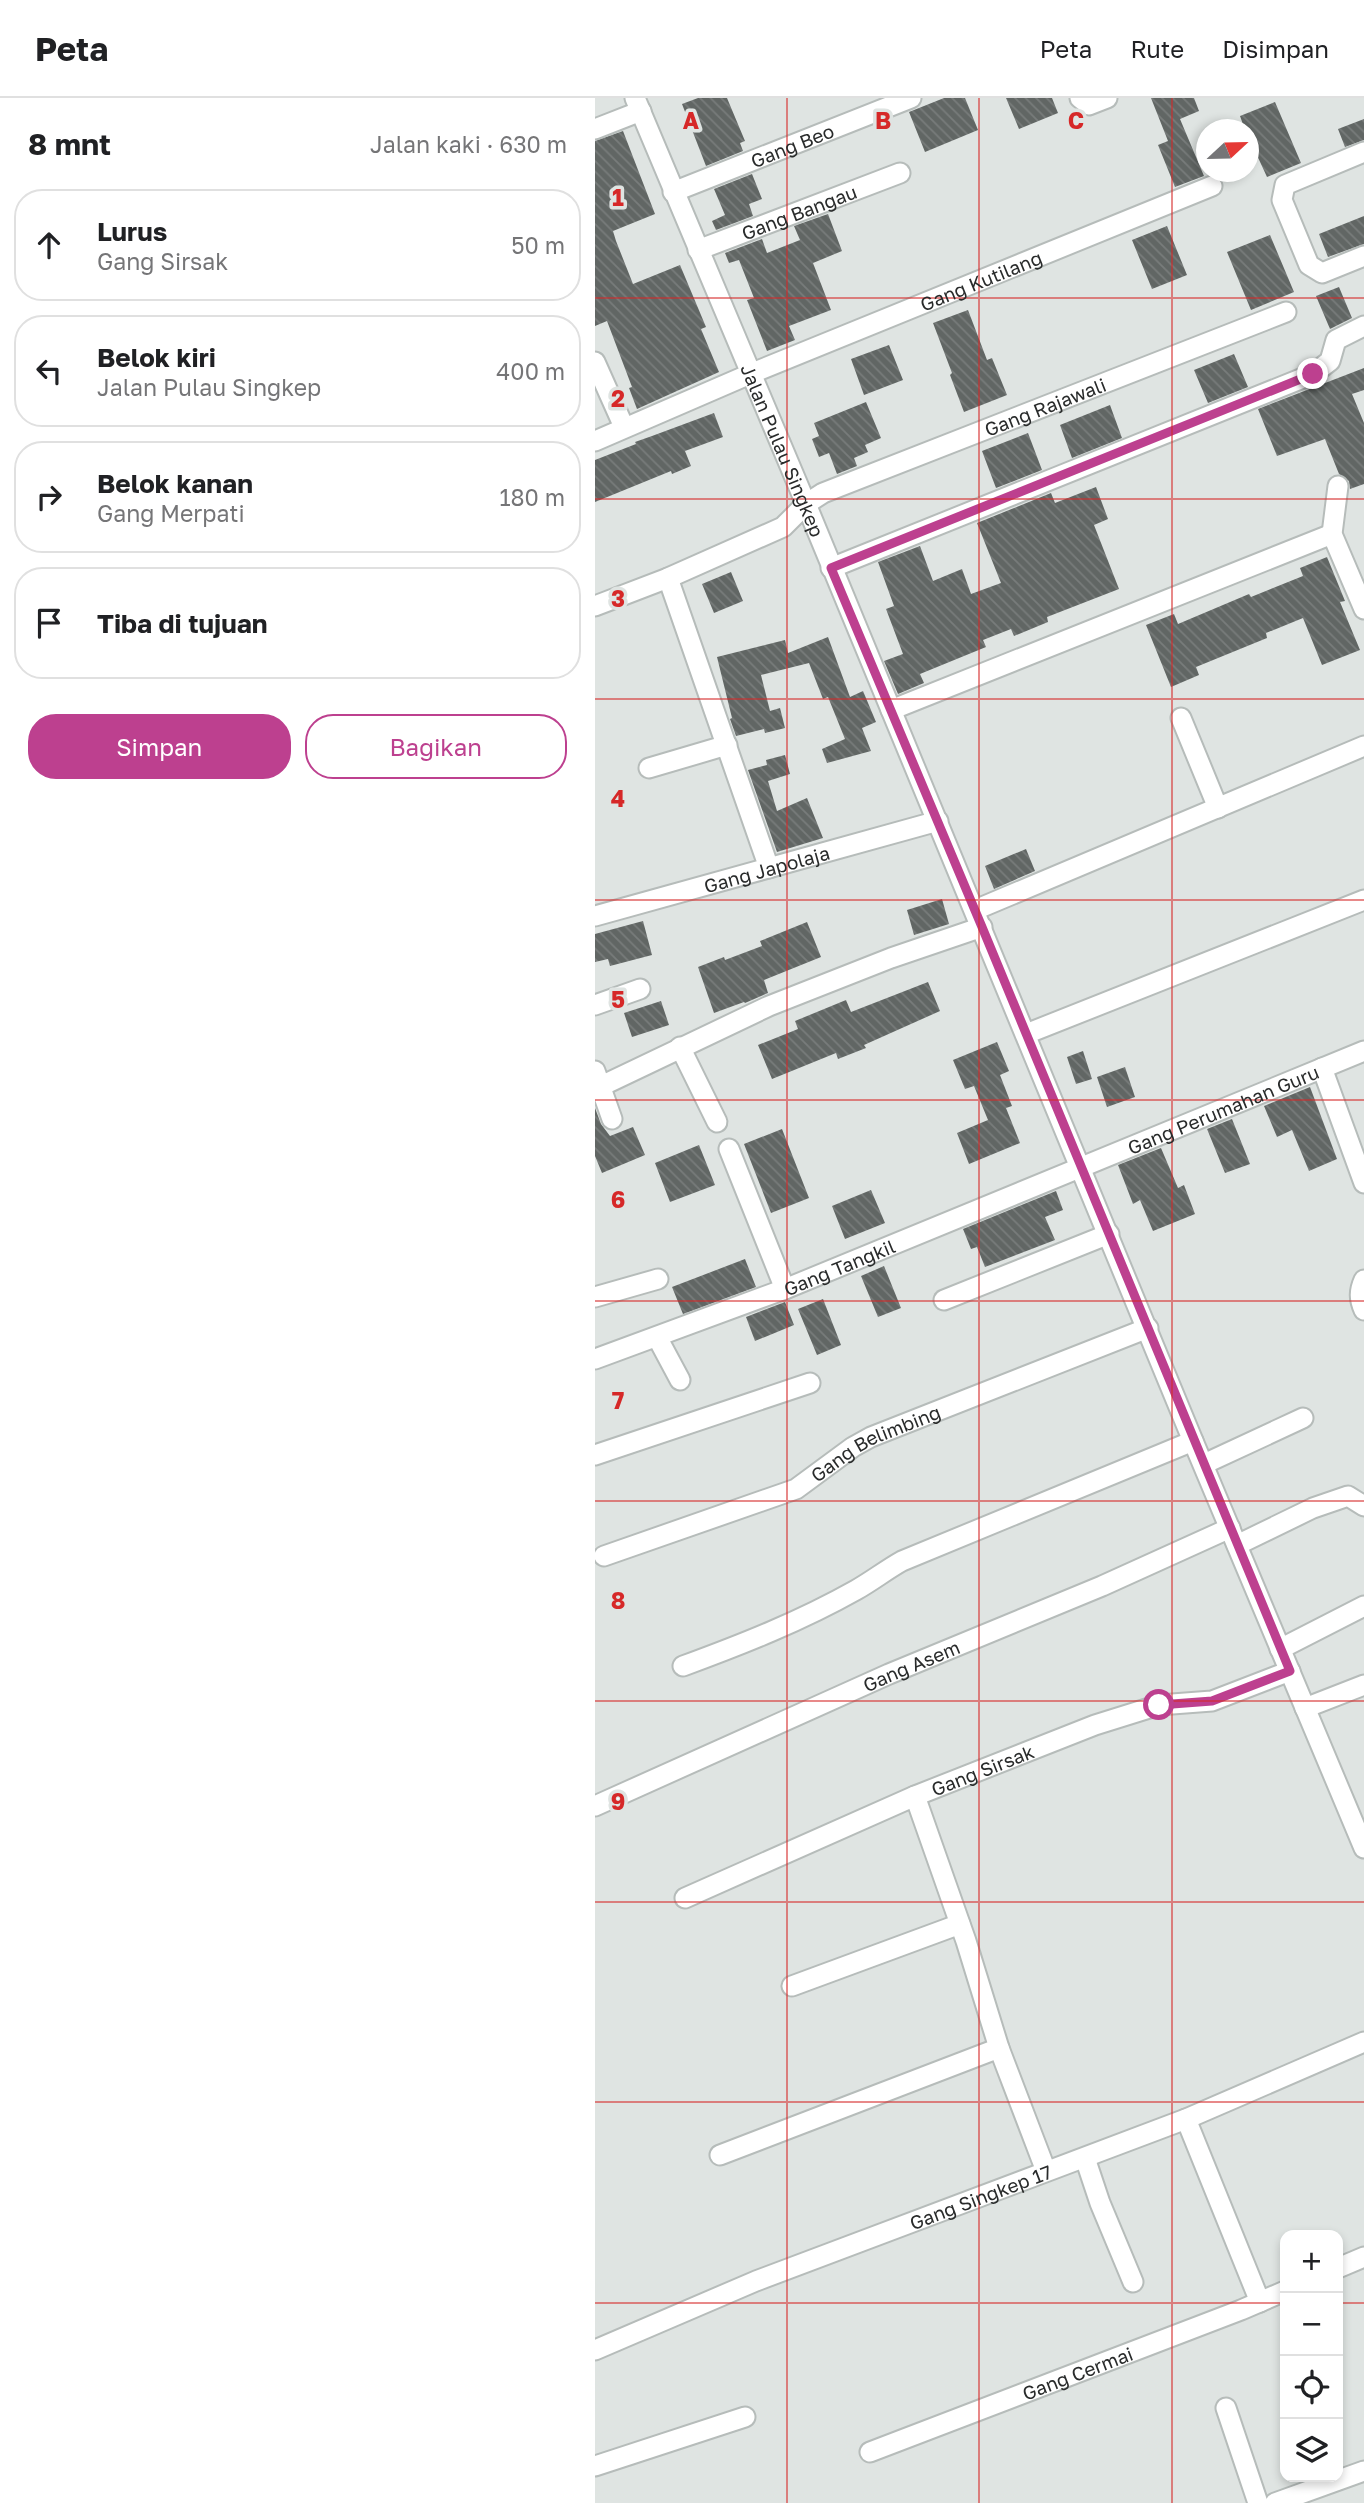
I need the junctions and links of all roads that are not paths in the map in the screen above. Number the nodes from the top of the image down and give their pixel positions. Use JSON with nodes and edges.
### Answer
{"nodes":[{"id":1,"x":911,"y":98,"type":"edge"},
{"id":2,"x":1080,"y":98,"type":"edge"},
{"id":3,"x":1107,"y":98,"type":"edge"},
{"id":4,"x":638,"y":104,"type":"edge"},
{"id":5,"x":595,"y":129,"type":"edge"},
{"id":6,"x":1364,"y":152,"type":"edge"},
{"id":7,"x":900,"y":173,"type":"dead end"},
{"id":8,"x":1212,"y":186,"type":"dead end"},
{"id":9,"x":673,"y":192,"type":"junction"},
{"id":10,"x":698,"y":250,"type":"junction"},
{"id":11,"x":1364,"y":256,"type":"edge"},
{"id":12,"x":1286,"y":312,"type":"dead end"},
{"id":13,"x":1364,"y":326,"type":"edge"},
{"id":14,"x":595,"y":362,"type":"edge"},
{"id":15,"x":750,"y":374,"type":"junction"},
{"id":16,"x":624,"y":428,"type":"junction"},
{"id":17,"x":595,"y":441,"type":"edge"},
{"id":18,"x":1338,"y":486,"type":"dead end"},
{"id":19,"x":806,"y":504,"type":"junction"},
{"id":20,"x":1332,"y":534,"type":"junction"},
{"id":21,"x":831,"y":568,"type":"junction"},
{"id":22,"x":668,"y":578,"type":"junction"},
{"id":23,"x":595,"y":606,"type":"edge"},
{"id":24,"x":1364,"y":609,"type":"edge"},
{"id":25,"x":891,"y":710,"type":"junction"},
{"id":26,"x":1181,"y":718,"type":"dead end"},
{"id":27,"x":727,"y":745,"type":"junction"},
{"id":28,"x":1364,"y":746,"type":"edge"},
{"id":29,"x":649,"y":768,"type":"dead end"},
{"id":30,"x":1218,"y":808,"type":"junction"},
{"id":31,"x":937,"y":821,"type":"junction"},
{"id":32,"x":769,"y":868,"type":"junction"},
{"id":33,"x":1364,"y":900,"type":"edge"},
{"id":34,"x":595,"y":916,"type":"edge"},
{"id":35,"x":979,"y":919,"type":"junction"},
{"id":36,"x":640,"y":989,"type":"dead end"},
{"id":37,"x":595,"y":1005,"type":"edge"},
{"id":38,"x":1024,"y":1030,"type":"junction"},
{"id":39,"x":680,"y":1047,"type":"junction"},
{"id":40,"x":1364,"y":1051,"type":"edge"},
{"id":41,"x":1322,"y":1068,"type":"junction"},
{"id":42,"x":597,"y":1082,"type":"edge"},
{"id":43,"x":612,"y":1119,"type":"dead end"},
{"id":44,"x":717,"y":1122,"type":"dead end"},
{"id":45,"x":729,"y":1149,"type":"dead end"},
{"id":46,"x":1080,"y":1166,"type":"junction"},
{"id":47,"x":1363,"y":1178,"type":"edge"},
{"id":48,"x":1109,"y":1234,"type":"junction"},
{"id":49,"x":658,"y":1279,"type":"dead end"},
{"id":50,"x":1364,"y":1280,"type":"edge"},
{"id":51,"x":785,"y":1289,"type":"junction"},
{"id":52,"x":595,"y":1297,"type":"edge"},
{"id":53,"x":944,"y":1300,"type":"dead end"},
{"id":54,"x":1364,"y":1310,"type":"edge"},
{"id":55,"x":1148,"y":1328,"type":"junction"},
{"id":56,"x":657,"y":1337,"type":"junction"},
{"id":57,"x":595,"y":1359,"type":"edge"},
{"id":58,"x":680,"y":1380,"type":"dead end"},
{"id":59,"x":810,"y":1383,"type":"dead end"},
{"id":60,"x":1303,"y":1418,"type":"dead end"},
{"id":61,"x":1193,"y":1441,"type":"junction"},
{"id":62,"x":595,"y":1455,"type":"edge"},
{"id":63,"x":1204,"y":1464,"type":"junction"},
{"id":64,"x":1364,"y":1506,"type":"edge"},
{"id":65,"x":1234,"y":1536,"type":"junction"},
{"id":66,"x":604,"y":1556,"type":"dead end"},
{"id":67,"x":1364,"y":1606,"type":"edge"},
{"id":68,"x":1280,"y":1648,"type":"junction"},
{"id":69,"x":683,"y":1666,"type":"dead end"},
{"id":70,"x":1290,"y":1671,"type":"junction"},
{"id":71,"x":1364,"y":1685,"type":"edge"},
{"id":72,"x":1305,"y":1708,"type":"junction"},
{"id":73,"x":915,"y":1796,"type":"junction"},
{"id":74,"x":595,"y":1806,"type":"edge"},
{"id":75,"x":1359,"y":1820,"type":"edge"},
{"id":76,"x":1364,"y":1847,"type":"edge"},
{"id":77,"x":685,"y":1898,"type":"dead end"},
{"id":78,"x":960,"y":1924,"type":"junction"},
{"id":79,"x":792,"y":1986,"type":"dead end"},
{"id":80,"x":1364,"y":2042,"type":"edge"},
{"id":81,"x":999,"y":2048,"type":"junction"},
{"id":82,"x":1186,"y":2119,"type":"junction"},
{"id":83,"x":720,"y":2155,"type":"dead end"},
{"id":84,"x":1085,"y":2158,"type":"junction"},
{"id":85,"x":1046,"y":2171,"type":"junction"},
{"id":86,"x":1364,"y":2257,"type":"edge"},
{"id":87,"x":1343,"y":2267,"type":"edge"},
{"id":88,"x":1133,"y":2282,"type":"dead end"},
{"id":89,"x":1280,"y":2293,"type":"edge"},
{"id":90,"x":1260,"y":2302,"type":"junction"},
{"id":91,"x":595,"y":2350,"type":"edge"},
{"id":92,"x":1226,"y":2408,"type":"dead end"},
{"id":93,"x":745,"y":2417,"type":"dead end"},
{"id":94,"x":870,"y":2452,"type":"dead end"},
{"id":95,"x":595,"y":2466,"type":"edge"},
{"id":96,"x":1364,"y":2471,"type":"edge"},
{"id":97,"x":1258,"y":2503,"type":"edge"},
{"id":98,"x":1275,"y":2503,"type":"edge"}],
"edges":[{"from":1,"to":9,"type":"street","name":"Gang Beo"},
{"from":2,"to":3,"type":"street"},
{"from":4,"to":5,"type":"street"},
{"from":4,"to":9,"type":"street","name":"Jalan Pulau Singkep"},
{"from":6,"to":11,"type":"street"},
{"from":7,"to":10,"type":"street","name":"Gang Bangau"},
{"from":8,"to":15,"type":"street","name":"Gang Kutilang"},
{"from":9,"to":10,"type":"street","name":"Jalan Pulau Singkep"},
{"from":10,"to":15,"type":"street","name":"Jalan Pulau Singkep"},
{"from":12,"to":19,"type":"street","name":"Gang Rajawali"},
{"from":13,"to":21,"type":"street"},
{"from":14,"to":16,"type":"street"},
{"from":15,"to":16,"type":"street","name":"Gang Kutilang"},
{"from":15,"to":19,"type":"street","name":"Jalan Pulau Singkep"},
{"from":16,"to":17,"type":"street","name":"Gang Kutilang"},
{"from":18,"to":20,"type":"street"},
{"from":19,"to":21,"type":"street","name":"Jalan Pulau Singkep"},
{"from":19,"to":22,"type":"street","name":"Gang Rajawali"},
{"from":20,"to":24,"type":"street"},
{"from":20,"to":25,"type":"street"},
{"from":21,"to":25,"type":"street","name":"Jalan Pulau Singkep"},
{"from":22,"to":23,"type":"street","name":"Gang Rajawali"},
{"from":22,"to":27,"type":"street"},
{"from":25,"to":31,"type":"street","name":"Jalan Pulau Singkep"},
{"from":26,"to":30,"type":"street"},
{"from":27,"to":29,"type":"street"},
{"from":27,"to":32,"type":"street"},
{"from":28,"to":30,"type":"street"},
{"from":30,"to":35,"type":"street"},
{"from":31,"to":32,"type":"street","name":"Gang Japolaja"},
{"from":31,"to":35,"type":"street","name":"Jalan Pulau Singkep"},
{"from":32,"to":34,"type":"street","name":"Gang Japolaja"},
{"from":33,"to":38,"type":"street"},
{"from":35,"to":38,"type":"street","name":"Jalan Pulau Singkep"},
{"from":35,"to":39,"type":"street"},
{"from":36,"to":37,"type":"street"},
{"from":38,"to":46,"type":"street","name":"Jalan Pulau Singkep"},
{"from":39,"to":42,"type":"street"},
{"from":39,"to":44,"type":"street"},
{"from":40,"to":41,"type":"street","name":"Gang Perumahan Guru"},
{"from":41,"to":46,"type":"street","name":"Gang Perumahan Guru"},
{"from":41,"to":47,"type":"street"},
{"from":42,"to":43,"type":"street"},
{"from":45,"to":51,"type":"street"},
{"from":46,"to":48,"type":"street","name":"Jalan Pulau Singkep"},
{"from":46,"to":51,"type":"street","name":"Gang Tangkil"},
{"from":48,"to":53,"type":"street"},
{"from":48,"to":55,"type":"street","name":"Jalan Pulau Singkep"},
{"from":49,"to":52,"type":"street"},
{"from":50,"to":54,"type":"street"},
{"from":51,"to":56,"type":"street","name":"Gang Tangkil"},
{"from":55,"to":61,"type":"street","name":"Jalan Pulau Singkep"},
{"from":55,"to":66,"type":"street","name":"Gang Belimbing"},
{"from":56,"to":57,"type":"street","name":"Gang Tangkil"},
{"from":56,"to":58,"type":"street"},
{"from":59,"to":62,"type":"street"},
{"from":60,"to":63,"type":"street"},
{"from":61,"to":63,"type":"street","name":"Jalan Pulau Singkep"},
{"from":61,"to":69,"type":"street"},
{"from":63,"to":65,"type":"street","name":"Jalan Pulau Singkep"},
{"from":64,"to":65,"type":"street","name":"Gang Asem"},
{"from":65,"to":68,"type":"street","name":"Jalan Pulau Singkep"},
{"from":65,"to":74,"type":"street","name":"Gang Asem"},
{"from":67,"to":68,"type":"street"},
{"from":68,"to":70,"type":"street","name":"Jalan Pulau Singkep"},
{"from":70,"to":72,"type":"street","name":"Jalan Pulau Singkep"},
{"from":70,"to":73,"type":"street","name":"Gang Sirsak"},
{"from":71,"to":72,"type":"street"},
{"from":72,"to":75,"type":"street","name":"Jalan Pulau Singkep"},
{"from":73,"to":77,"type":"street","name":"Gang Sirsak"},
{"from":73,"to":78,"type":"street"},
{"from":75,"to":76,"type":"street","name":"Jalan Pulau Singkep"},
{"from":78,"to":79,"type":"street"},
{"from":78,"to":81,"type":"street"},
{"from":80,"to":82,"type":"street","name":"Gang Singkep 17"},
{"from":81,"to":83,"type":"street"},
{"from":81,"to":85,"type":"street"},
{"from":82,"to":84,"type":"street","name":"Gang Singkep 17"},
{"from":82,"to":90,"type":"street"},
{"from":84,"to":85,"type":"street","name":"Gang Singkep 17"},
{"from":84,"to":88,"type":"street"},
{"from":85,"to":91,"type":"street","name":"Gang Singkep 17"},
{"from":86,"to":87,"type":"street"},
{"from":89,"to":90,"type":"street","name":"Gang Cermai"},
{"from":90,"to":94,"type":"street","name":"Gang Cermai"},
{"from":92,"to":97,"type":"street"},
{"from":93,"to":95,"type":"street"},
{"from":96,"to":98,"type":"street"}]}
